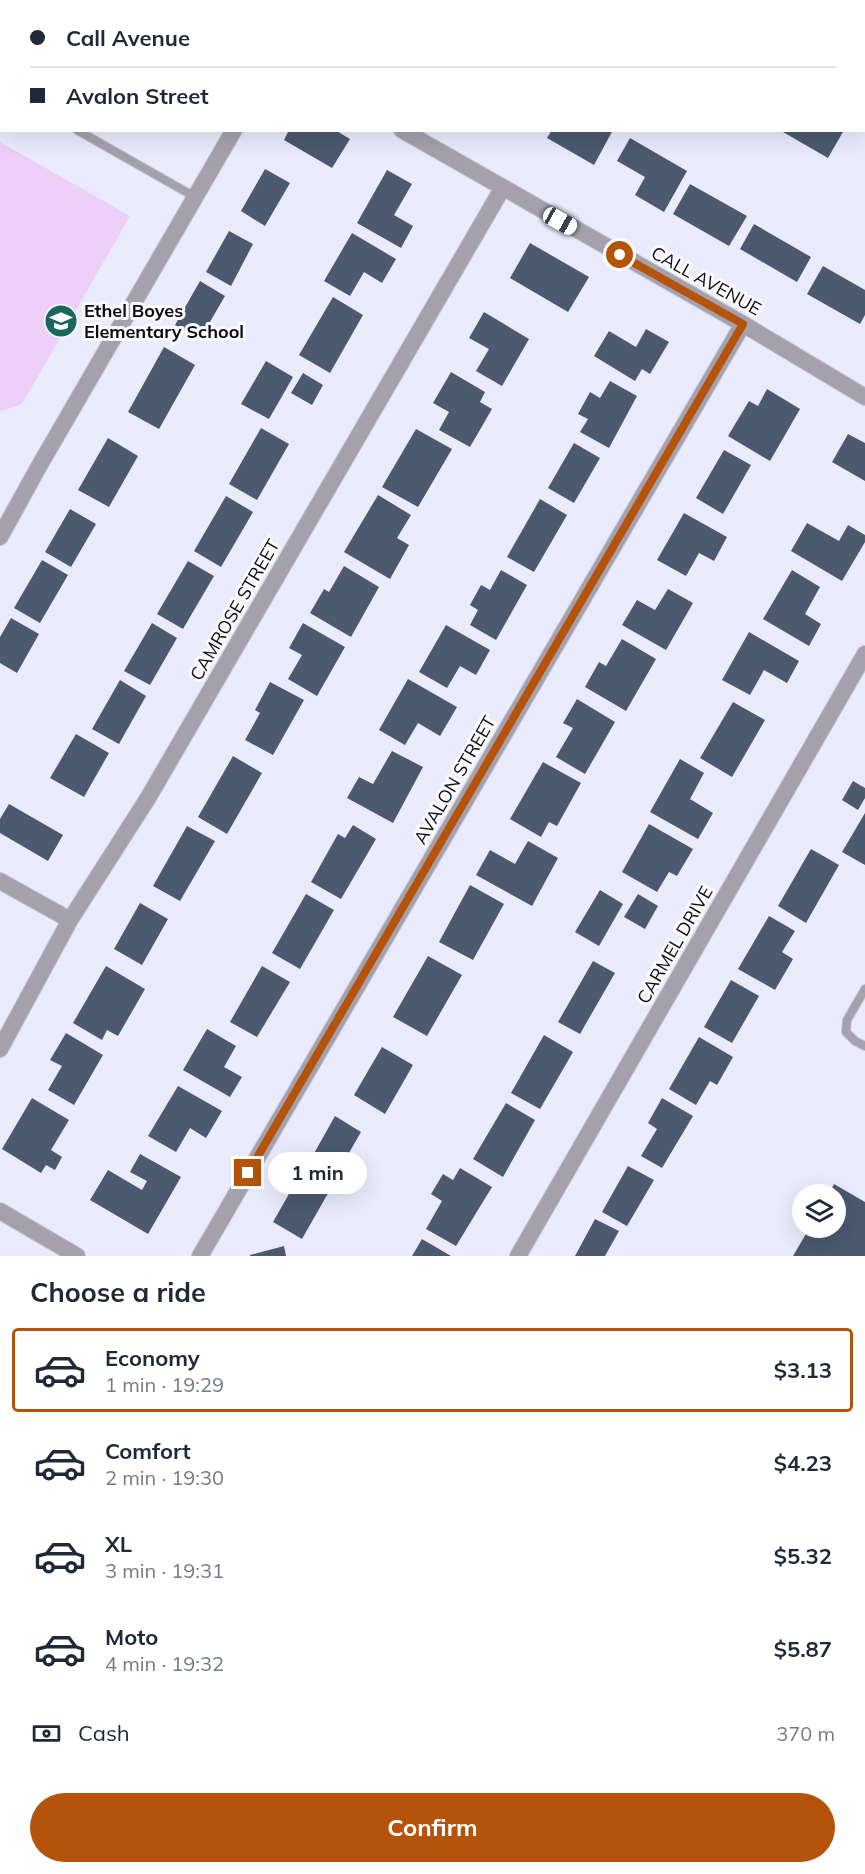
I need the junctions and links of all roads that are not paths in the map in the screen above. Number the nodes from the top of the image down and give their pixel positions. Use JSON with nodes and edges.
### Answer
{"nodes":[{"id":1,"x":81,"y":132,"type":"edge"},
{"id":2,"x":233,"y":132,"type":"edge"},
{"id":3,"x":405,"y":132,"type":"edge"},
{"id":4,"x":502,"y":189,"type":"junction"},
{"id":5,"x":195,"y":197,"type":"junction"},
{"id":6,"x":743,"y":324,"type":"junction"},
{"id":7,"x":865,"y":397,"type":"edge"},
{"id":8,"x":0,"y":537,"type":"edge"},
{"id":9,"x":865,"y":654,"type":"edge"},
{"id":10,"x":0,"y":880,"type":"edge"},
{"id":11,"x":70,"y":920,"type":"junction"},
{"id":12,"x":865,"y":989,"type":"edge"},
{"id":13,"x":865,"y":1046,"type":"edge"},
{"id":14,"x":0,"y":1049,"type":"edge"},
{"id":15,"x":0,"y":1211,"type":"edge"},
{"id":16,"x":77,"y":1256,"type":"edge"},
{"id":17,"x":200,"y":1256,"type":"edge"},
{"id":18,"x":518,"y":1256,"type":"edge"}],
"edges":[{"from":1,"to":5,"type":"lane"},
{"from":2,"to":5,"type":"street"},
{"from":3,"to":4,"type":"street","name":"CALL AVENUE"},
{"from":4,"to":6,"type":"street","name":"CALL AVENUE"},
{"from":4,"to":11,"type":"street","name":"CAMROSE STREET"},
{"from":5,"to":8,"type":"street"},
{"from":6,"to":7,"type":"street","name":"CALL AVENUE"},
{"from":6,"to":17,"type":"street","name":"AVALON STREET"},
{"from":9,"to":18,"type":"street","name":"CARMEL DRIVE"},
{"from":10,"to":11,"type":"street"},
{"from":11,"to":14,"type":"street","name":"CAMROSE STREET"},
{"from":12,"to":13,"type":"lane"},
{"from":15,"to":16,"type":"street"}]}
